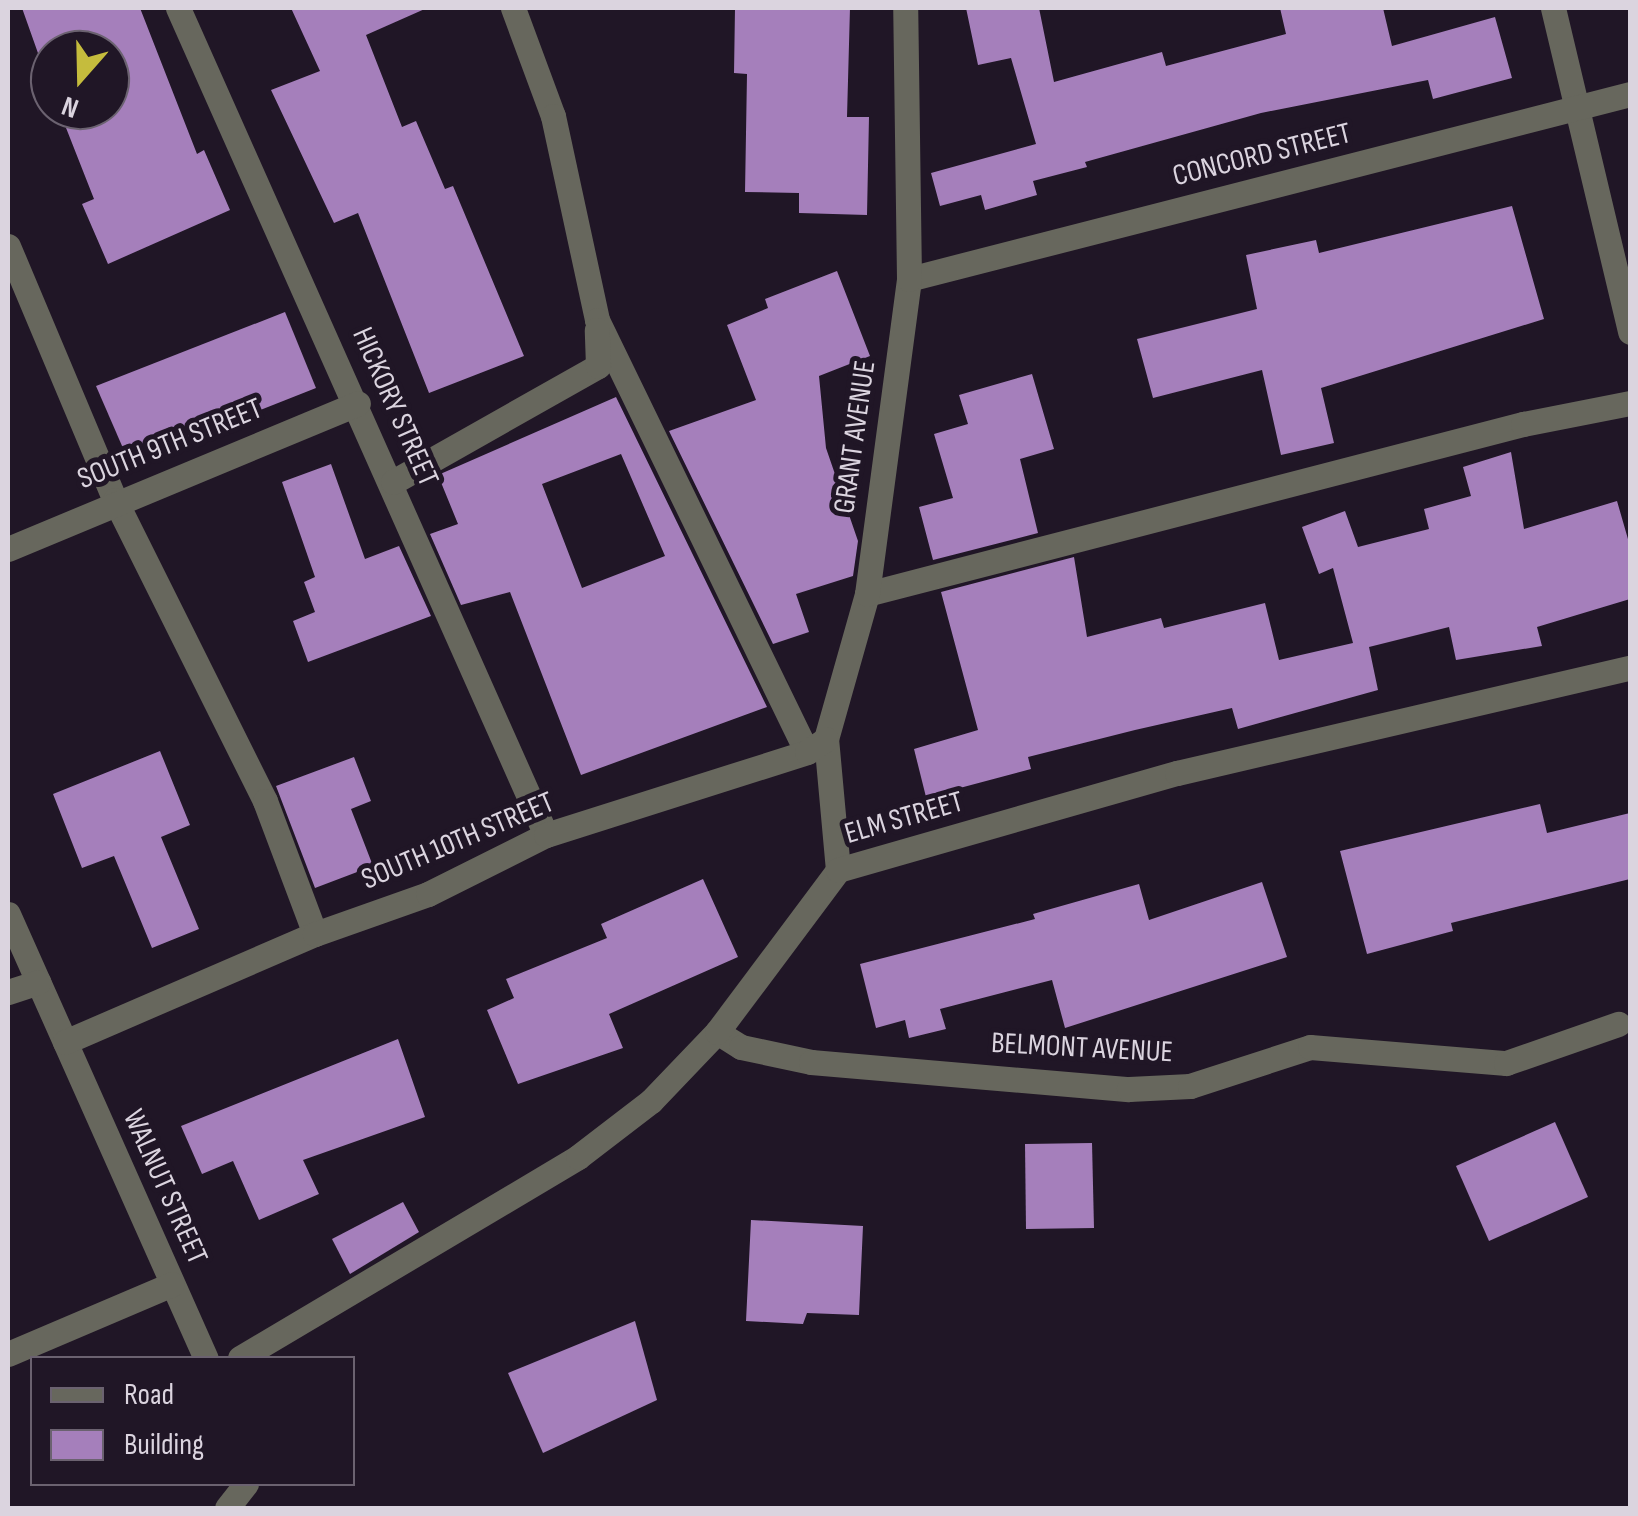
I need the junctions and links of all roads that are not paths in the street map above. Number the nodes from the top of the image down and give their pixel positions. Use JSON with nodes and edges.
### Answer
{"nodes":[{"id":1,"x":178,"y":8,"type":"edge"},
{"id":2,"x":513,"y":8,"type":"edge"},
{"id":3,"x":905,"y":8,"type":"edge"},
{"id":4,"x":1553,"y":8,"type":"edge"},
{"id":5,"x":1630,"y":94,"type":"edge"},
{"id":6,"x":1577,"y":109,"type":"junction"},
{"id":7,"x":8,"y":246,"type":"edge"},
{"id":8,"x":909,"y":279,"type":"junction"},
{"id":9,"x":597,"y":320,"type":"junction"},
{"id":10,"x":1630,"y":332,"type":"edge"},
{"id":11,"x":358,"y":402,"type":"junction"},
{"id":12,"x":1630,"y":403,"type":"edge"},
{"id":13,"x":392,"y":482,"type":"junction"},
{"id":14,"x":115,"y":500,"type":"junction"},
{"id":15,"x":8,"y":549,"type":"edge"},
{"id":16,"x":867,"y":594,"type":"junction"},
{"id":17,"x":1630,"y":668,"type":"edge"},
{"id":18,"x":816,"y":746,"type":"junction"},
{"id":19,"x":546,"y":835,"type":"junction"},
{"id":20,"x":838,"y":870,"type":"junction"},
{"id":21,"x":8,"y":914,"type":"edge"},
{"id":22,"x":314,"y":934,"type":"junction"},
{"id":23,"x":38,"y":982,"type":"junction"},
{"id":24,"x":8,"y":992,"type":"edge"},
{"id":25,"x":1618,"y":1024,"type":"dead end"},
{"id":26,"x":717,"y":1032,"type":"junction"},
{"id":27,"x":65,"y":1042,"type":"junction"},
{"id":28,"x":172,"y":1284,"type":"junction"},
{"id":29,"x":8,"y":1354,"type":"edge"},
{"id":30,"x":205,"y":1356,"type":"edge"},
{"id":31,"x":243,"y":1356,"type":"edge"},
{"id":32,"x":244,"y":1486,"type":"edge"},
{"id":33,"x":227,"y":1508,"type":"edge"}],
"edges":[{"from":1,"to":11,"type":"street","name":"HICKORY STREET"},
{"from":2,"to":9,"type":"street"},
{"from":3,"to":8,"type":"street","name":"GRANT AVENUE"},
{"from":4,"to":6,"type":"street"},
{"from":5,"to":6,"type":"street","name":"CONCORD STREET"},
{"from":6,"to":8,"type":"street","name":"CONCORD STREET"},
{"from":6,"to":10,"type":"street"},
{"from":7,"to":14,"type":"street"},
{"from":8,"to":16,"type":"street","name":"GRANT AVENUE"},
{"from":9,"to":13,"type":"street"},
{"from":9,"to":18,"type":"street"},
{"from":11,"to":13,"type":"street","name":"HICKORY STREET"},
{"from":11,"to":14,"type":"street","name":"SOUTH 9TH STREET"},
{"from":12,"to":16,"type":"street"},
{"from":13,"to":19,"type":"street","name":"HICKORY STREET"},
{"from":14,"to":15,"type":"street","name":"SOUTH 9TH STREET"},
{"from":14,"to":22,"type":"street"},
{"from":16,"to":18,"type":"street","name":"GRANT AVENUE"},
{"from":17,"to":20,"type":"street","name":"ELM STREET"},
{"from":18,"to":19,"type":"street","name":"SOUTH 10TH STREET"},
{"from":18,"to":20,"type":"street","name":"GRANT AVENUE"},
{"from":19,"to":22,"type":"street","name":"SOUTH 10TH STREET"},
{"from":20,"to":26,"type":"street","name":"ELM STREET"},
{"from":21,"to":23,"type":"street"},
{"from":22,"to":27,"type":"street","name":"SOUTH 10TH STREET"},
{"from":23,"to":24,"type":"street"},
{"from":23,"to":27,"type":"street","name":"WALNUT STREET"},
{"from":25,"to":26,"type":"street","name":"BELMONT AVENUE"},
{"from":26,"to":31,"type":"street","name":"ELM STREET"},
{"from":27,"to":28,"type":"street","name":"WALNUT STREET"},
{"from":28,"to":29,"type":"street"},
{"from":28,"to":30,"type":"street","name":"WALNUT STREET"},
{"from":32,"to":33,"type":"street"}]}
